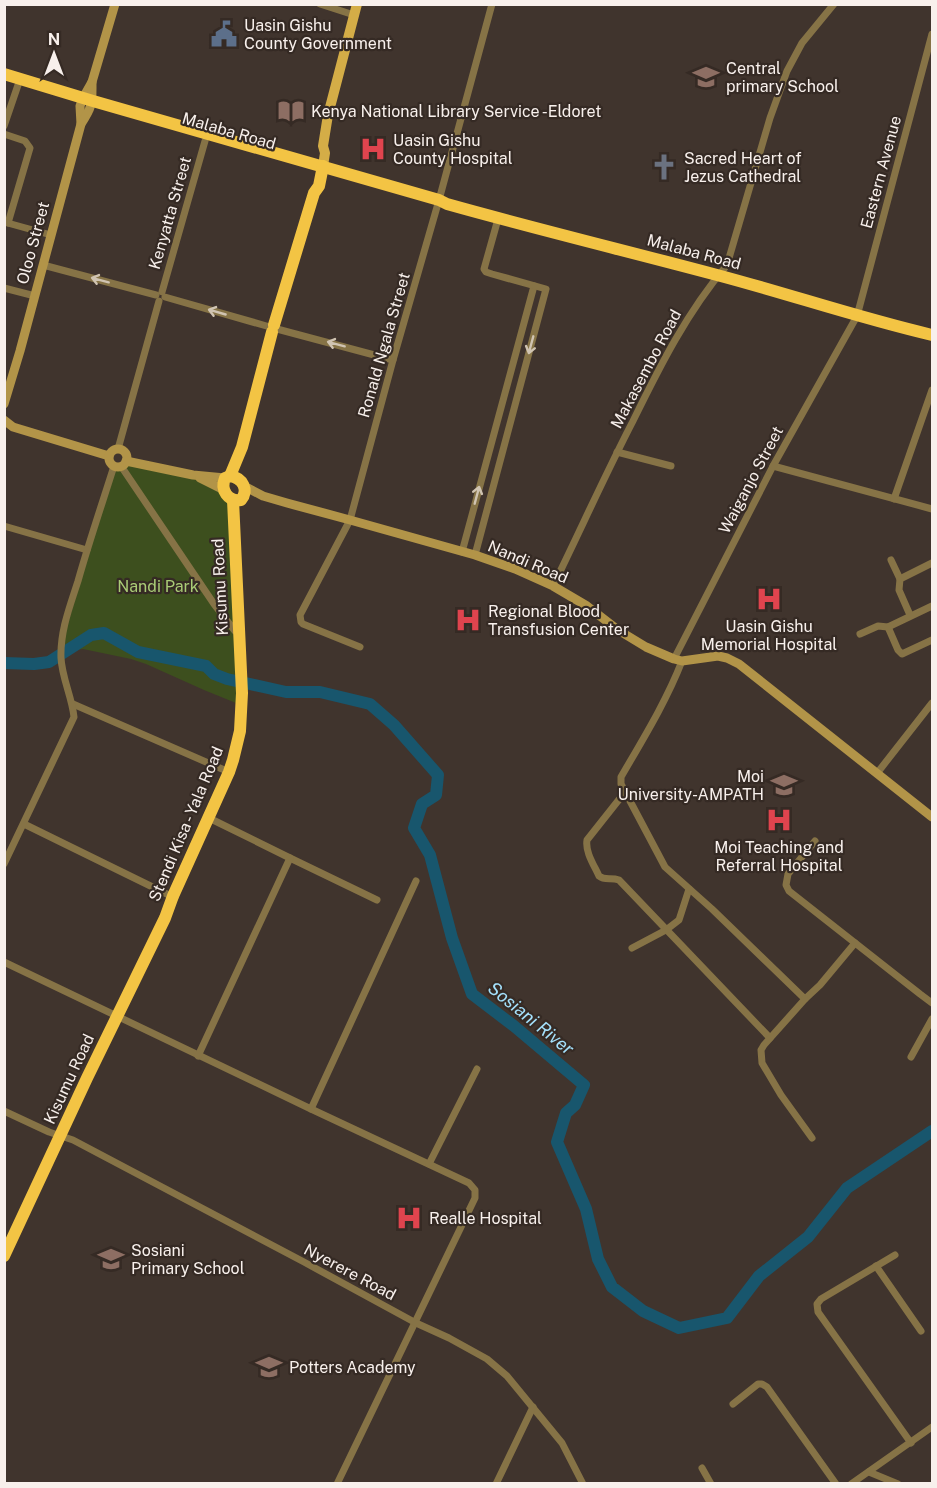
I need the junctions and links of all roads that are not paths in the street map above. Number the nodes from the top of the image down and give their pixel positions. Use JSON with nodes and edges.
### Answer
{"nodes":[{"id":1,"x":115,"y":4,"type":"edge"},
{"id":2,"x":320,"y":4,"type":"edge"},
{"id":3,"x":492,"y":4,"type":"edge"},
{"id":4,"x":834,"y":4,"type":"edge"},
{"id":5,"x":355,"y":10,"type":"edge"},
{"id":6,"x":933,"y":34,"type":"edge"},
{"id":7,"x":4,"y":74,"type":"edge"},
{"id":8,"x":4,"y":82,"type":"edge"},
{"id":9,"x":18,"y":85,"type":"junction"},
{"id":10,"x":87,"y":103,"type":"junction"},
{"id":11,"x":4,"y":126,"type":"edge"},
{"id":12,"x":4,"y":134,"type":"edge"},
{"id":13,"x":205,"y":141,"type":"junction"},
{"id":14,"x":319,"y":169,"type":"junction"},
{"id":15,"x":441,"y":203,"type":"junction"},
{"id":16,"x":498,"y":219,"type":"junction"},
{"id":17,"x":6,"y":223,"type":"edge"},
{"id":18,"x":51,"y":235,"type":"junction"},
{"id":19,"x":43,"y":265,"type":"junction"},
{"id":20,"x":718,"y":275,"type":"junction"},
{"id":21,"x":534,"y":286,"type":"junction"},
{"id":22,"x":4,"y":288,"type":"edge"},
{"id":23,"x":35,"y":296,"type":"junction"},
{"id":24,"x":160,"y":296,"type":"junction"},
{"id":25,"x":857,"y":316,"type":"junction"},
{"id":26,"x":273,"y":328,"type":"junction"},
{"id":27,"x":933,"y":335,"type":"edge"},
{"id":28,"x":393,"y":360,"type":"junction"},
{"id":29,"x":933,"y":390,"type":"edge"},
{"id":30,"x":4,"y":404,"type":"edge"},
{"id":31,"x":4,"y":420,"type":"edge"},
{"id":32,"x":118,"y":449,"type":"junction"},
{"id":33,"x":617,"y":452,"type":"junction"},
{"id":34,"x":109,"y":456,"type":"junction"},
{"id":35,"x":121,"y":464,"type":"junction"},
{"id":36,"x":671,"y":466,"type":"dead end"},
{"id":37,"x":772,"y":466,"type":"junction"},
{"id":38,"x":235,"y":488,"type":"junction"},
{"id":39,"x":894,"y":499,"type":"junction"},
{"id":40,"x":933,"y":509,"type":"edge"},
{"id":41,"x":350,"y":520,"type":"junction"},
{"id":42,"x":4,"y":526,"type":"edge"},
{"id":43,"x":87,"y":550,"type":"junction"},
{"id":44,"x":462,"y":552,"type":"junction"},
{"id":45,"x":475,"y":555,"type":"junction"},
{"id":46,"x":891,"y":560,"type":"dead end"},
{"id":47,"x":933,"y":563,"type":"edge"},
{"id":48,"x":900,"y":579,"type":"junction"},
{"id":49,"x":553,"y":586,"type":"junction"},
{"id":50,"x":933,"y":606,"type":"edge"},
{"id":51,"x":910,"y":615,"type":"junction"},
{"id":52,"x":888,"y":627,"type":"junction"},
{"id":53,"x":239,"y":632,"type":"junction"},
{"id":54,"x":860,"y":634,"type":"dead end"},
{"id":55,"x":933,"y":640,"type":"edge"},
{"id":56,"x":360,"y":647,"type":"dead end"},
{"id":57,"x":678,"y":660,"type":"junction"},
{"id":58,"x":243,"y":673,"type":"junction"},
{"id":59,"x":244,"y":693,"type":"junction"},
{"id":60,"x":933,"y":703,"type":"edge"},
{"id":61,"x":72,"y":704,"type":"junction"},
{"id":62,"x":229,"y":772,"type":"junction"},
{"id":63,"x":878,"y":772,"type":"junction"},
{"id":64,"x":625,"y":792,"type":"junction"},
{"id":65,"x":933,"y":817,"type":"edge"},
{"id":66,"x":213,"y":820,"type":"junction"},
{"id":67,"x":24,"y":824,"type":"junction"},
{"id":68,"x":815,"y":841,"type":"dead end"},
{"id":69,"x":290,"y":858,"type":"junction"},
{"id":70,"x":4,"y":864,"type":"edge"},
{"id":71,"x":416,"y":881,"type":"dead end"},
{"id":72,"x":688,"y":889,"type":"junction"},
{"id":73,"x":175,"y":898,"type":"junction"},
{"id":74,"x":377,"y":900,"type":"dead end"},
{"id":75,"x":165,"y":918,"type":"joint"},
{"id":76,"x":666,"y":930,"type":"junction"},
{"id":77,"x":855,"y":943,"type":"junction"},
{"id":78,"x":632,"y":948,"type":"dead end"},
{"id":79,"x":4,"y":963,"type":"edge"},
{"id":80,"x":805,"y":999,"type":"junction"},
{"id":81,"x":933,"y":1003,"type":"edge"},
{"id":82,"x":117,"y":1016,"type":"junction"},
{"id":83,"x":933,"y":1019,"type":"edge"},
{"id":84,"x":770,"y":1038,"type":"junction"},
{"id":85,"x":198,"y":1056,"type":"junction"},
{"id":86,"x":911,"y":1057,"type":"dead end"},
{"id":87,"x":477,"y":1069,"type":"dead end"},
{"id":88,"x":311,"y":1109,"type":"junction"},
{"id":89,"x":4,"y":1111,"type":"edge"},
{"id":90,"x":60,"y":1135,"type":"junction"},
{"id":91,"x":812,"y":1138,"type":"dead end"},
{"id":92,"x":429,"y":1164,"type":"junction"},
{"id":93,"x":895,"y":1255,"type":"dead end"},
{"id":94,"x":5,"y":1256,"type":"edge"},
{"id":95,"x":876,"y":1266,"type":"junction"},
{"id":96,"x":416,"y":1323,"type":"junction"},
{"id":97,"x":921,"y":1331,"type":"dead end"},
{"id":98,"x":733,"y":1404,"type":"dead end"},
{"id":99,"x":533,"y":1407,"type":"junction"},
{"id":100,"x":933,"y":1427,"type":"edge"},
{"id":101,"x":911,"y":1443,"type":"junction"},
{"id":102,"x":702,"y":1468,"type":"dead end"},
{"id":103,"x":869,"y":1472,"type":"junction"},
{"id":104,"x":338,"y":1484,"type":"edge"},
{"id":105,"x":496,"y":1484,"type":"edge"},
{"id":106,"x":583,"y":1484,"type":"edge"},
{"id":107,"x":711,"y":1484,"type":"edge"},
{"id":108,"x":836,"y":1484,"type":"edge"},
{"id":109,"x":851,"y":1484,"type":"edge"},
{"id":110,"x":898,"y":1484,"type":"edge"}],
"edges":[{"from":1,"to":10,"type":"street","name":"Oloo Street"},
{"from":2,"to":5,"type":"street"},
{"from":3,"to":15,"type":"street","name":"Ronald Ngala Street"},
{"from":4,"to":20,"type":"street","name":"Makasembo Road"},
{"from":5,"to":14,"type":"main road"},
{"from":6,"to":25,"type":"street","name":"Eastern Avenue"},
{"from":7,"to":10,"type":"highway"},
{"from":8,"to":9,"type":"highway","name":"Malaba Road"},
{"from":9,"to":10,"type":"highway","name":"Malaba Road"},
{"from":9,"to":11,"type":"street"},
{"from":10,"to":13,"type":"highway","name":"Malaba Road"},
{"from":10,"to":14,"type":"highway"},
{"from":10,"to":18,"type":"street","name":"Oloo Street"},
{"from":12,"to":17,"type":"street"},
{"from":13,"to":14,"type":"highway","name":"Malaba Road"},
{"from":13,"to":24,"type":"street","name":"Kenyatta Street"},
{"from":14,"to":15,"type":"highway","name":"Malaba Road"},
{"from":14,"to":26,"type":"highway","name":"Stendi Kisa - Yala Road"},
{"from":15,"to":16,"type":"highway","name":"Malaba Road"},
{"from":15,"to":28,"type":"street","name":"Ronald Ngala Street"},
{"from":16,"to":20,"type":"highway","name":"Malaba Road"},
{"from":16,"to":21,"type":"street"},
{"from":17,"to":18,"type":"street"},
{"from":18,"to":19,"type":"street","name":"Oloo Street"},
{"from":19,"to":23,"type":"street","name":"Oloo Street"},
{"from":24,"to":19,"type":"street","one_way":true},
{"from":20,"to":25,"type":"highway","name":"Malaba Road"},
{"from":20,"to":33,"type":"street","name":"Makasembo Road"},
{"from":44,"to":21,"type":"street","one_way":true},
{"from":21,"to":45,"type":"street","one_way":true},
{"from":22,"to":23,"type":"street"},
{"from":23,"to":30,"type":"street","name":"Oloo Street"},
{"from":26,"to":24,"type":"street","one_way":true},
{"from":24,"to":32,"type":"street","name":"Kenyatta Street"},
{"from":25,"to":27,"type":"highway","name":"Malaba Road"},
{"from":25,"to":37,"type":"street","name":"Waiganjo Street"},
{"from":28,"to":26,"type":"street","one_way":true},
{"from":26,"to":38,"type":"highway","name":"Stendi Kisa - Yala Road"},
{"from":28,"to":41,"type":"street","name":"Ronald Ngala Street"},
{"from":29,"to":39,"type":"street"},
{"from":31,"to":34,"type":"street"},
{"from":32,"to":34,"type":"street"},
{"from":32,"to":35,"type":"street"},
{"from":33,"to":36,"type":"street"},
{"from":33,"to":49,"type":"street","name":"Makasembo Road"},
{"from":34,"to":35,"type":"street"},
{"from":35,"to":38,"type":"street","name":"Nandi Road"},
{"from":35,"to":43,"type":"street"},
{"from":35,"to":53,"type":"street"},
{"from":37,"to":39,"type":"street"},
{"from":37,"to":57,"type":"street","name":"Waiganjo Street"},
{"from":38,"to":41,"type":"street","name":"Nandi Road"},
{"from":38,"to":53,"type":"highway","name":"Kisumu Road"},
{"from":38,"to":58,"type":"highway","name":"Stendi Kisa - Yala Road"},
{"from":39,"to":40,"type":"street"},
{"from":41,"to":44,"type":"street","name":"Nandi Road"},
{"from":41,"to":56,"type":"street","name":"Ronald Ngala Street"},
{"from":42,"to":43,"type":"street"},
{"from":43,"to":61,"type":"street"},
{"from":44,"to":45,"type":"street","name":"Nandi Road"},
{"from":45,"to":49,"type":"street","name":"Nandi Road"},
{"from":46,"to":48,"type":"street"},
{"from":47,"to":48,"type":"street"},
{"from":48,"to":51,"type":"street"},
{"from":49,"to":57,"type":"street","name":"Nandi Road"},
{"from":50,"to":51,"type":"street"},
{"from":51,"to":52,"type":"street"},
{"from":52,"to":54,"type":"street"},
{"from":52,"to":55,"type":"street"},
{"from":53,"to":58,"type":"highway","name":"Kisumu Road"},
{"from":57,"to":63,"type":"street"},
{"from":57,"to":64,"type":"street","name":"Waiganjo Street"},
{"from":58,"to":59,"type":"highway","name":"Stendi Kisa - Yala Road"},
{"from":59,"to":62,"type":"highway","name":"Stendi Kisa - Yala Road"},
{"from":59,"to":66,"type":"highway"},
{"from":60,"to":63,"type":"street"},
{"from":61,"to":62,"type":"street"},
{"from":61,"to":67,"type":"street"},
{"from":62,"to":73,"type":"highway","name":"Stendi Kisa - Yala Road"},
{"from":63,"to":65,"type":"street"},
{"from":64,"to":72,"type":"street"},
{"from":64,"to":76,"type":"street"},
{"from":66,"to":69,"type":"street"},
{"from":66,"to":73,"type":"highway"},
{"from":67,"to":70,"type":"street"},
{"from":67,"to":73,"type":"street"},
{"from":68,"to":77,"type":"street"},
{"from":69,"to":74,"type":"street"},
{"from":69,"to":85,"type":"street"},
{"from":71,"to":88,"type":"street"},
{"from":72,"to":76,"type":"street"},
{"from":72,"to":80,"type":"street"},
{"from":73,"to":75,"type":"highway","name":"Stendi Kisa - Yala Road"},
{"from":75,"to":82,"type":"highway","name":"Kisumu Road"},
{"from":76,"to":78,"type":"street"},
{"from":76,"to":84,"type":"street"},
{"from":77,"to":80,"type":"street"},
{"from":77,"to":81,"type":"street"},
{"from":79,"to":82,"type":"street"},
{"from":80,"to":84,"type":"street"},
{"from":82,"to":85,"type":"street"},
{"from":82,"to":90,"type":"highway","name":"Kisumu Road"},
{"from":83,"to":86,"type":"street"},
{"from":84,"to":91,"type":"street"},
{"from":85,"to":88,"type":"street"},
{"from":87,"to":92,"type":"street"},
{"from":88,"to":92,"type":"street"},
{"from":89,"to":90,"type":"street","name":"Nyerere Road"},
{"from":90,"to":94,"type":"highway","name":"Kisumu Road"},
{"from":90,"to":96,"type":"street","name":"Nyerere Road"},
{"from":92,"to":96,"type":"street"},
{"from":93,"to":95,"type":"street"},
{"from":95,"to":97,"type":"street"},
{"from":95,"to":101,"type":"street"},
{"from":96,"to":99,"type":"street","name":"Nyerere Road"},
{"from":96,"to":104,"type":"street"},
{"from":98,"to":108,"type":"street"},
{"from":99,"to":105,"type":"street"},
{"from":99,"to":106,"type":"street","name":"Nyerere Road"},
{"from":100,"to":101,"type":"street"},
{"from":101,"to":103,"type":"street"},
{"from":102,"to":107,"type":"street"},
{"from":103,"to":109,"type":"street"},
{"from":103,"to":110,"type":"street"}]}
